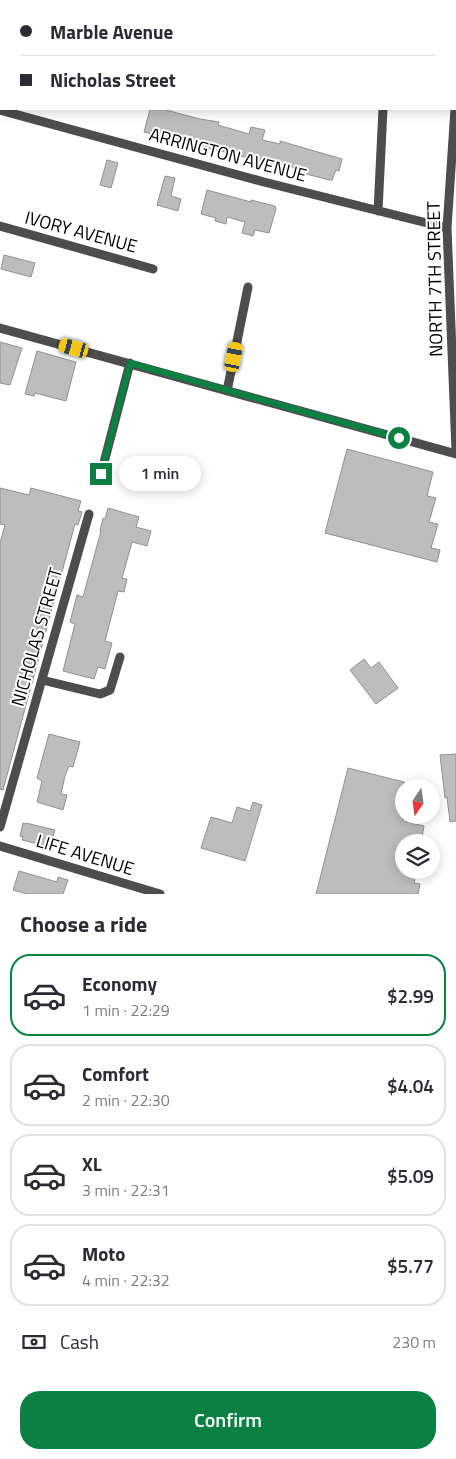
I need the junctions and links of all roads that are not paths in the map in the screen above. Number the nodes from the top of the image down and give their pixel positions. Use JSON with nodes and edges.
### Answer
{"nodes":[{"id":1,"x":0,"y":110,"type":"edge"},
{"id":2,"x":383,"y":110,"type":"edge"},
{"id":3,"x":455,"y":110,"type":"edge"},
{"id":4,"x":378,"y":210,"type":"junction"},
{"id":5,"x":0,"y":226,"type":"edge"},
{"id":6,"x":447,"y":228,"type":"junction"},
{"id":7,"x":153,"y":268,"type":"dead end"},
{"id":8,"x":248,"y":287,"type":"dead end"},
{"id":9,"x":0,"y":328,"type":"edge"},
{"id":10,"x":130,"y":363,"type":"junction"},
{"id":11,"x":227,"y":391,"type":"junction"},
{"id":12,"x":456,"y":450,"type":"edge"},
{"id":13,"x":456,"y":454,"type":"edge"},
{"id":14,"x":101,"y":474,"type":"dead end"},
{"id":15,"x":90,"y":514,"type":"dead end"},
{"id":16,"x":120,"y":657,"type":"dead end"},
{"id":17,"x":42,"y":680,"type":"junction"},
{"id":18,"x":0,"y":826,"type":"edge"},
{"id":19,"x":0,"y":846,"type":"edge"},
{"id":20,"x":160,"y":894,"type":"edge"}],
"edges":[{"from":1,"to":4,"type":"street","name":"ARRINGTON AVENUE"},
{"from":2,"to":4,"type":"street"},
{"from":3,"to":6,"type":"street","name":"NORTH 7TH STREET"},
{"from":4,"to":6,"type":"street","name":"ARRINGTON AVENUE"},
{"from":5,"to":7,"type":"street","name":"IVORY AVENUE"},
{"from":6,"to":12,"type":"street","name":"NORTH 7TH STREET"},
{"from":8,"to":11,"type":"street"},
{"from":9,"to":10,"type":"street"},
{"from":10,"to":11,"type":"street"},
{"from":10,"to":14,"type":"street"},
{"from":11,"to":13,"type":"street"},
{"from":15,"to":17,"type":"street","name":"NICHOLAS STREET"},
{"from":16,"to":17,"type":"street"},
{"from":17,"to":18,"type":"street","name":"NICHOLAS STREET"},
{"from":19,"to":20,"type":"street","name":"LIFE AVENUE"}]}
